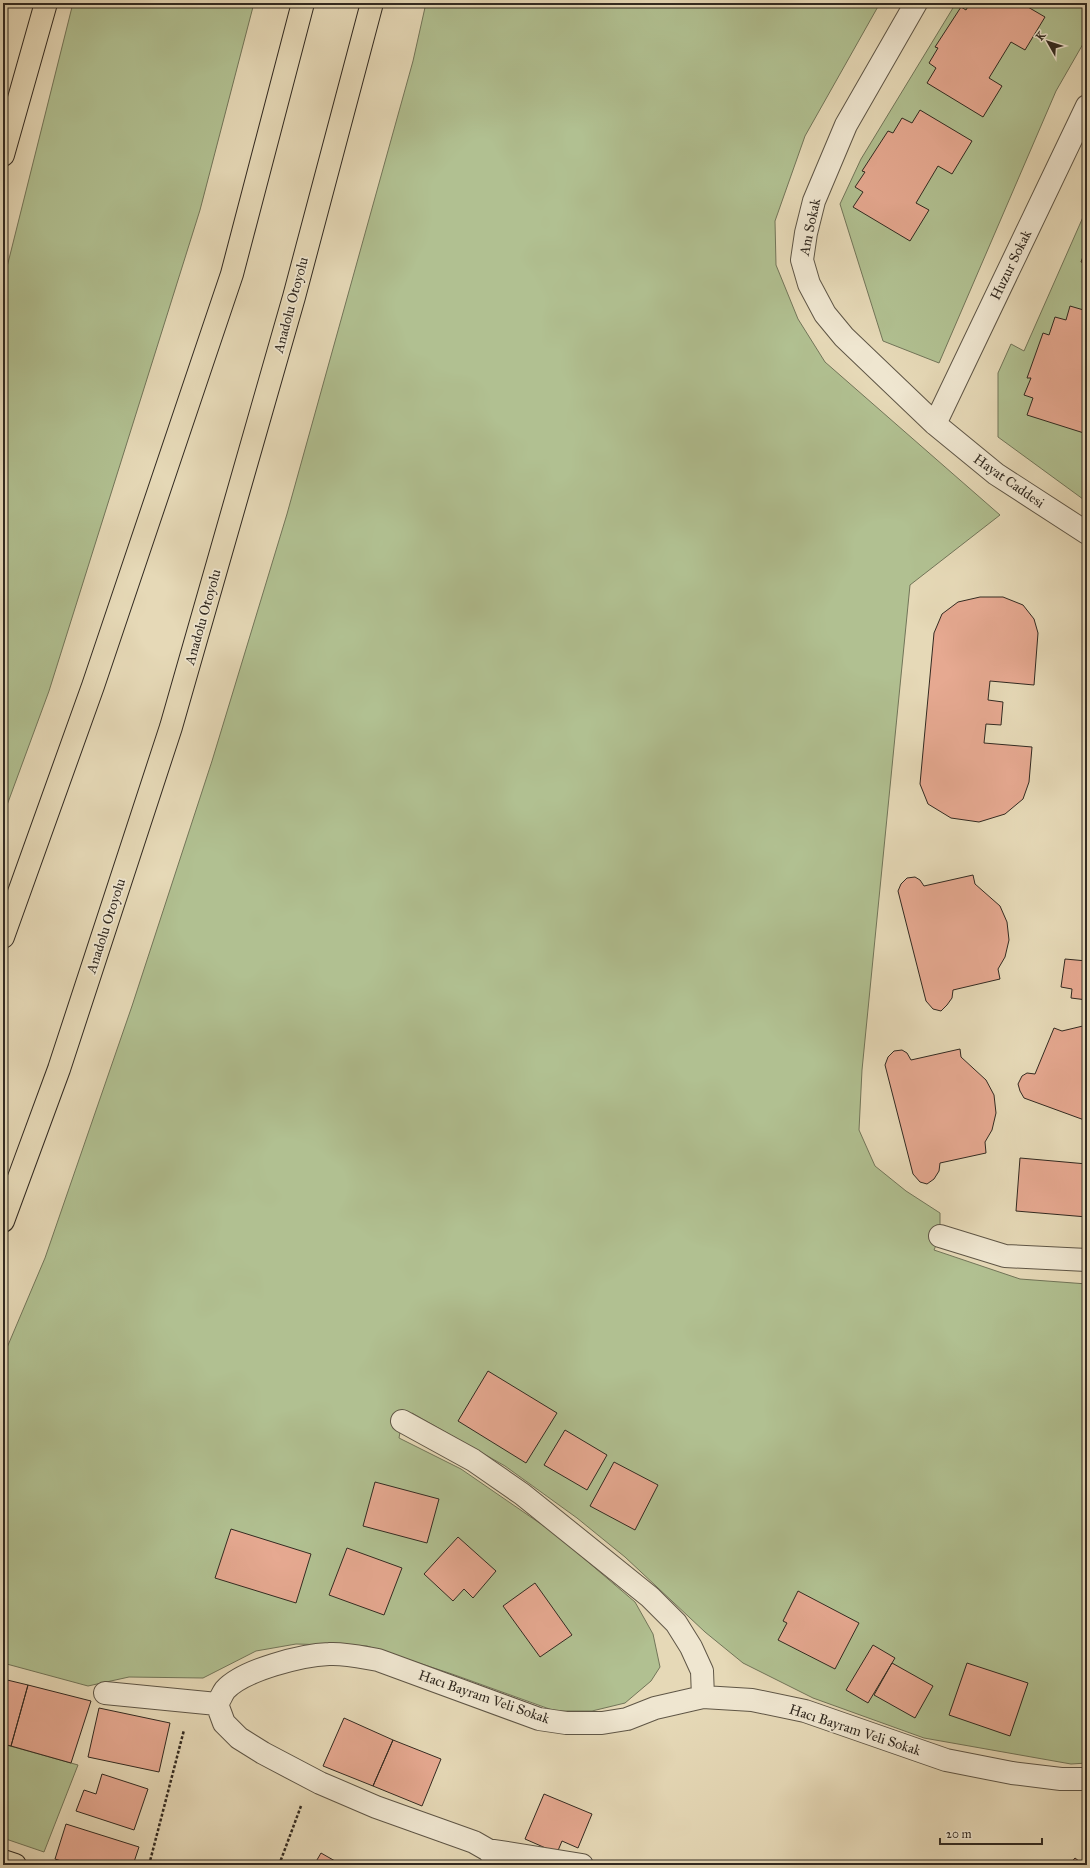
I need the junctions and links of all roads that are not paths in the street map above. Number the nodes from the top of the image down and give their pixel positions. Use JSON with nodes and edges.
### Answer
{"nodes":[{"id":1,"x":304,"y":3,"type":"edge"},
{"id":2,"x":372,"y":3,"type":"edge"},
{"id":3,"x":916,"y":3,"type":"edge"},
{"id":4,"x":44,"y":13,"type":"edge"},
{"id":5,"x":1087,"y":106,"type":"edge"},
{"id":6,"x":3,"y":155,"type":"edge"},
{"id":7,"x":935,"y":424,"type":"junction"},
{"id":8,"x":1087,"y":533,"type":"edge"},
{"id":9,"x":3,"y":937,"type":"edge"},
{"id":10,"x":3,"y":1221,"type":"edge"},
{"id":11,"x":940,"y":1236,"type":"dead end"},
{"id":12,"x":1087,"y":1260,"type":"edge"},
{"id":13,"x":402,"y":1421,"type":"dead end"},
{"id":14,"x":105,"y":1693,"type":"dead end"},
{"id":15,"x":703,"y":1697,"type":"junction"},
{"id":16,"x":217,"y":1704,"type":"junction"},
{"id":17,"x":1087,"y":1779,"type":"edge"},
{"id":18,"x":490,"y":1858,"type":"edge"},
{"id":19,"x":3,"y":1861,"type":"edge"},
{"id":20,"x":14,"y":1865,"type":"edge"},
{"id":21,"x":582,"y":1865,"type":"edge"}],
"edges":[{"from":1,"to":9,"type":"main road"},
{"from":2,"to":10,"type":"main road","name":"Anadolu Otoyolu"},
{"from":3,"to":7,"type":"street","name":"Anı Sokak"},
{"from":4,"to":6,"type":"main road"},
{"from":5,"to":7,"type":"street","name":"Huzur Sokak"},
{"from":7,"to":8,"type":"street","name":"Hayat Caddesi"},
{"from":11,"to":12,"type":"street"},
{"from":13,"to":15,"type":"street"},
{"from":14,"to":16,"type":"street"},
{"from":15,"to":16,"type":"street","name":"Hacı Bayram Veli Sokak"},
{"from":15,"to":17,"type":"street","name":"Hacı Bayram Veli Sokak"},
{"from":16,"to":18,"type":"street"},
{"from":18,"to":21,"type":"street"},
{"from":19,"to":20,"type":"main road"}]}
